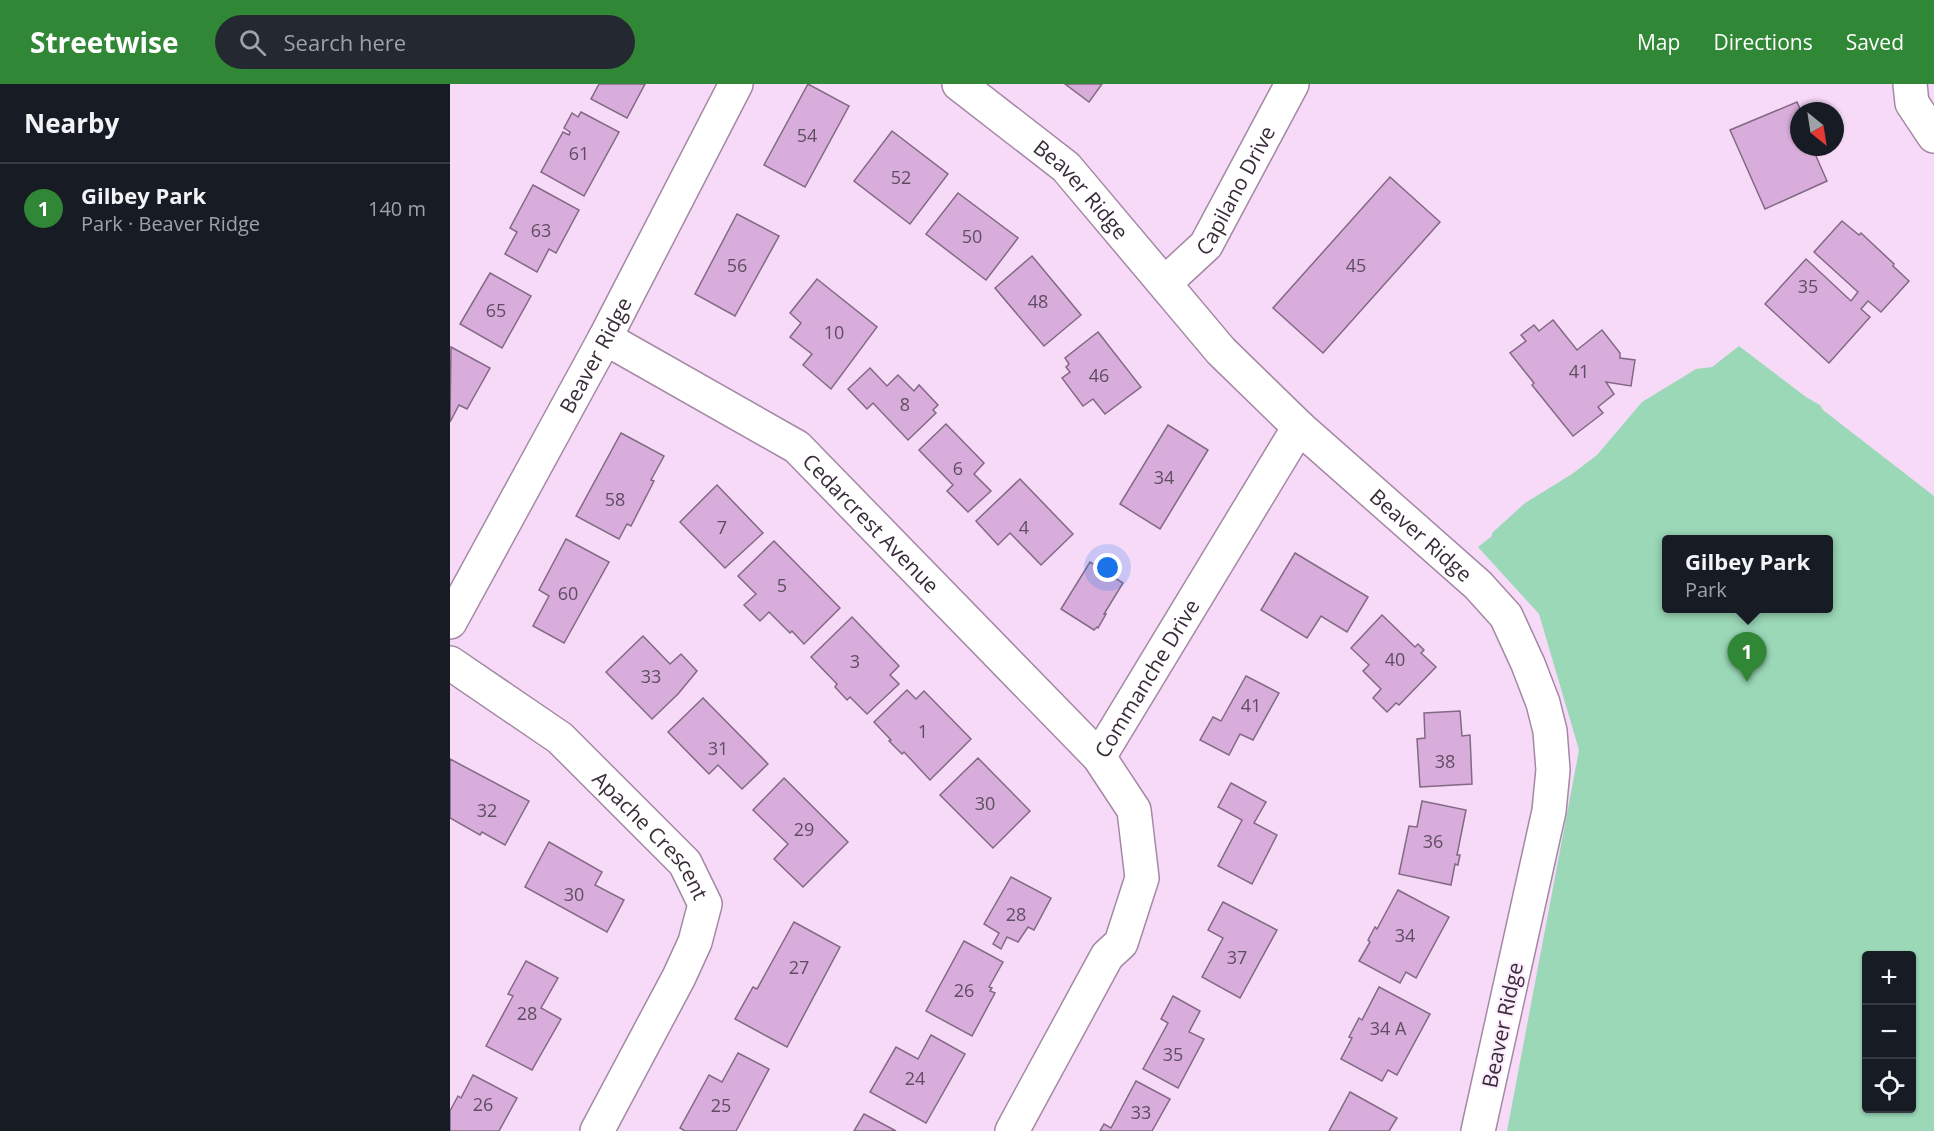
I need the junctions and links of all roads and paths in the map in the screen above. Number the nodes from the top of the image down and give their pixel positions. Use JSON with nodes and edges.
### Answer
{"nodes":[{"id":1,"x":736,"y":84,"type":"edge"},
{"id":2,"x":959,"y":84,"type":"edge"},
{"id":3,"x":1292,"y":84,"type":"edge"},
{"id":4,"x":1910,"y":84,"type":"edge"},
{"id":5,"x":1934,"y":136,"type":"edge"},
{"id":6,"x":1165,"y":283,"type":"junction"},
{"id":7,"x":605,"y":338,"type":"junction"},
{"id":8,"x":1299,"y":427,"type":"junction"},
{"id":9,"x":450,"y":622,"type":"edge"},
{"id":10,"x":450,"y":663,"type":"edge"},
{"id":11,"x":1098,"y":757,"type":"junction"},
{"id":12,"x":597,"y":1131,"type":"edge"},
{"id":13,"x":1012,"y":1131,"type":"edge"},
{"id":14,"x":1478,"y":1131,"type":"edge"}],
"edges":[{"from":1,"to":7,"type":"street","name":"Beaver Ridge"},
{"from":2,"to":6,"type":"street","name":"Beaver Ridge"},
{"from":3,"to":6,"type":"street","name":"Capilano Drive"},
{"from":4,"to":5,"type":"street"},
{"from":6,"to":8,"type":"street","name":"Beaver Ridge"},
{"from":7,"to":9,"type":"street","name":"Beaver Ridge"},
{"from":7,"to":11,"type":"street","name":"Cedarcrest Avenue"},
{"from":8,"to":11,"type":"street","name":"Commanche Drive"},
{"from":8,"to":14,"type":"street","name":"Beaver Ridge"},
{"from":10,"to":12,"type":"street","name":"Apache Crescent"},
{"from":11,"to":13,"type":"street","name":"Commanche Drive"}]}
